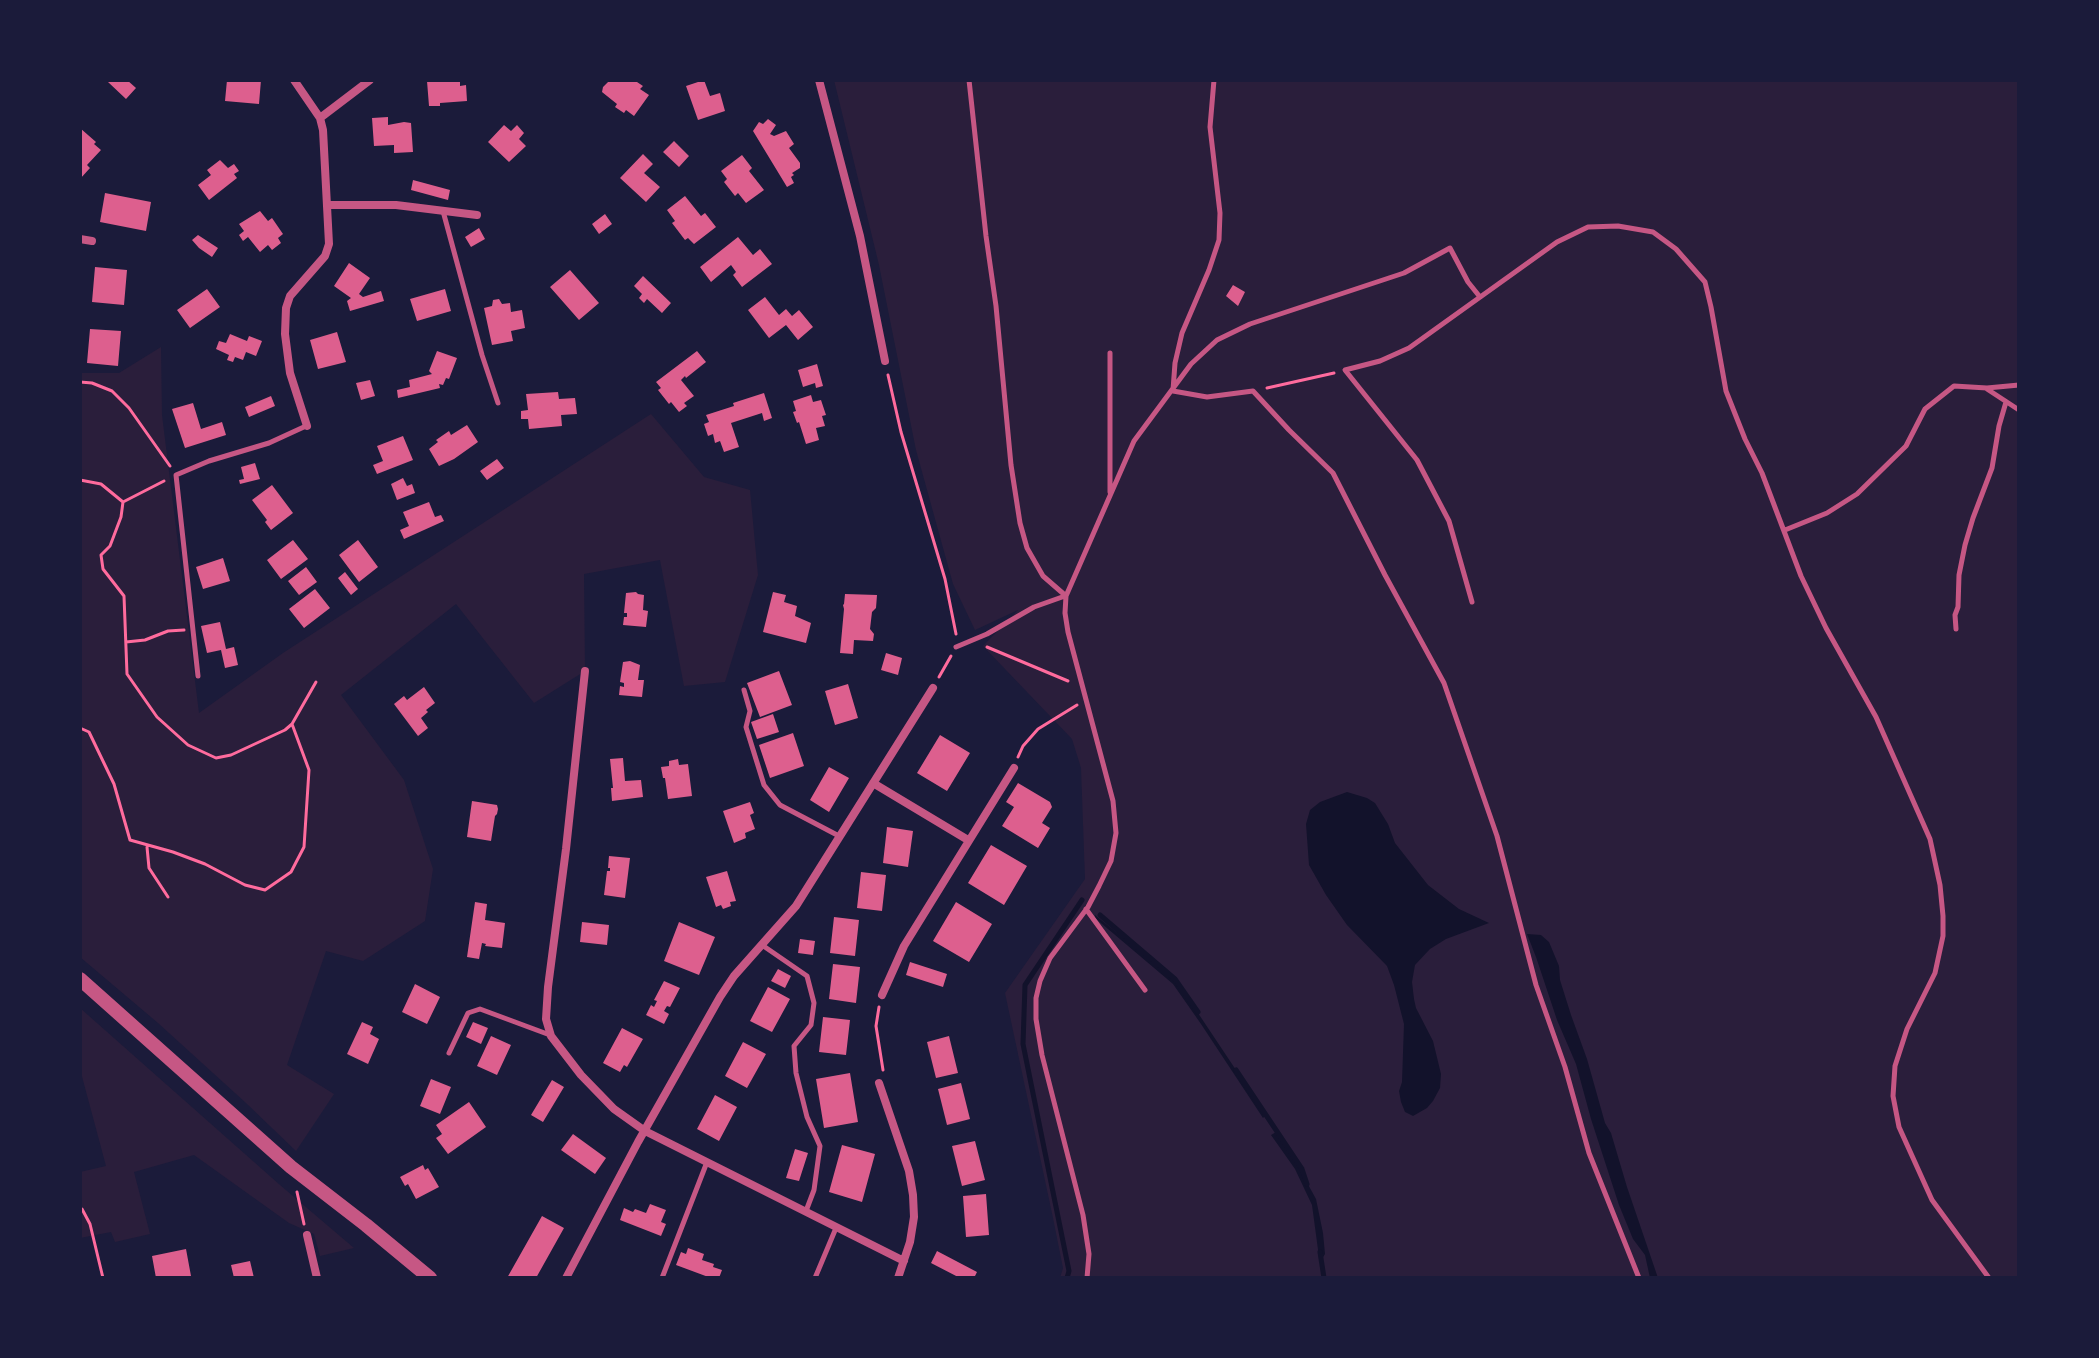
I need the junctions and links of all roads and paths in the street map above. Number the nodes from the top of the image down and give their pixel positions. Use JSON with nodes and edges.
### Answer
{"nodes":[{"id":1,"x":294,"y":80,"type":"edge"},
{"id":2,"x":370,"y":80,"type":"edge"},
{"id":3,"x":819,"y":80,"type":"edge"},
{"id":4,"x":969,"y":80,"type":"edge"},
{"id":5,"x":1214,"y":80,"type":"edge"},
{"id":6,"x":320,"y":118,"type":"junction"},
{"id":7,"x":327,"y":205,"type":"junction"},
{"id":8,"x":443,"y":210,"type":"junction"},
{"id":9,"x":477,"y":215,"type":"dead end"},
{"id":10,"x":80,"y":239,"type":"edge"},
{"id":11,"x":92,"y":241,"type":"dead end"},
{"id":12,"x":1480,"y":297,"type":"junction"},
{"id":13,"x":1110,"y":353,"type":"dead end"},
{"id":14,"x":885,"y":361,"type":"joint"},
{"id":15,"x":1345,"y":370,"type":"junction"},
{"id":16,"x":80,"y":382,"type":"edge"},
{"id":17,"x":2019,"y":385,"type":"edge"},
{"id":18,"x":1987,"y":388,"type":"junction"},
{"id":19,"x":1173,"y":391,"type":"junction"},
{"id":20,"x":1253,"y":391,"type":"junction"},
{"id":21,"x":2006,"y":402,"type":"junction"},
{"id":22,"x":498,"y":403,"type":"dead end"},
{"id":23,"x":2019,"y":410,"type":"edge"},
{"id":24,"x":307,"y":426,"type":"joint"},
{"id":25,"x":176,"y":475,"type":"junction"},
{"id":26,"x":80,"y":480,"type":"edge"},
{"id":27,"x":1110,"y":493,"type":"junction"},
{"id":28,"x":123,"y":502,"type":"junction"},
{"id":29,"x":1785,"y":530,"type":"junction"},
{"id":30,"x":1066,"y":596,"type":"junction"},
{"id":31,"x":1472,"y":602,"type":"dead end"},
{"id":32,"x":1956,"y":629,"type":"dead end"},
{"id":33,"x":192,"y":630,"type":"junction"},
{"id":34,"x":971,"y":641,"type":"junction"},
{"id":35,"x":126,"y":642,"type":"junction"},
{"id":36,"x":956,"y":647,"type":"junction"},
{"id":37,"x":585,"y":671,"type":"dead end"},
{"id":38,"x":198,"y":676,"type":"dead end"},
{"id":39,"x":316,"y":682,"type":"dead end"},
{"id":40,"x":1083,"y":687,"type":"junction"},
{"id":41,"x":933,"y":688,"type":"joint"},
{"id":42,"x":744,"y":690,"type":"dead end"},
{"id":43,"x":1086,"y":700,"type":"junction"},
{"id":44,"x":292,"y":724,"type":"junction"},
{"id":45,"x":80,"y":728,"type":"edge"},
{"id":46,"x":1014,"y":768,"type":"joint"},
{"id":47,"x":873,"y":783,"type":"junction"},
{"id":48,"x":840,"y":837,"type":"junction"},
{"id":49,"x":968,"y":840,"type":"junction"},
{"id":50,"x":147,"y":847,"type":"junction"},
{"id":51,"x":168,"y":897,"type":"dead end"},
{"id":52,"x":1086,"y":909,"type":"junction"},
{"id":53,"x":762,"y":945,"type":"junction"},
{"id":54,"x":80,"y":979,"type":"edge"},
{"id":55,"x":1145,"y":990,"type":"dead end"},
{"id":56,"x":882,"y":995,"type":"joint"},
{"id":57,"x":551,"y":1036,"type":"junction"},
{"id":58,"x":449,"y":1053,"type":"dead end"},
{"id":59,"x":879,"y":1083,"type":"joint"},
{"id":60,"x":645,"y":1131,"type":"junction"},
{"id":61,"x":707,"y":1162,"type":"junction"},
{"id":62,"x":80,"y":1208,"type":"edge"},
{"id":63,"x":806,"y":1211,"type":"junction"},
{"id":64,"x":836,"y":1227,"type":"junction"},
{"id":65,"x":307,"y":1235,"type":"dead end"},
{"id":66,"x":904,"y":1261,"type":"junction"},
{"id":67,"x":103,"y":1278,"type":"edge"},
{"id":68,"x":317,"y":1278,"type":"edge"},
{"id":69,"x":430,"y":1278,"type":"edge"},
{"id":70,"x":566,"y":1278,"type":"edge"},
{"id":71,"x":662,"y":1278,"type":"edge"},
{"id":72,"x":815,"y":1278,"type":"edge"},
{"id":73,"x":898,"y":1278,"type":"edge"},
{"id":74,"x":1087,"y":1278,"type":"edge"},
{"id":75,"x":1639,"y":1278,"type":"edge"},
{"id":76,"x":1989,"y":1278,"type":"edge"}],
"edges":[{"from":1,"to":6,"type":"street"},
{"from":2,"to":6,"type":"street"},
{"from":3,"to":14,"type":"street"},
{"from":4,"to":30,"type":"lane"},
{"from":5,"to":19,"type":"lane"},
{"from":6,"to":7,"type":"street"},
{"from":7,"to":8,"type":"street"},
{"from":7,"to":24,"type":"street"},
{"from":8,"to":9,"type":"street"},
{"from":8,"to":22,"type":"lane"},
{"from":10,"to":11,"type":"street"},
{"from":12,"to":15,"type":"lane"},
{"from":12,"to":19,"type":"lane"},
{"from":12,"to":29,"type":"lane"},
{"from":13,"to":27,"type":"lane"},
{"from":14,"to":36,"type":"path"},
{"from":15,"to":20,"type":"path"},
{"from":15,"to":31,"type":"lane"},
{"from":16,"to":25,"type":"path"},
{"from":17,"to":18,"type":"lane"},
{"from":18,"to":21,"type":"lane"},
{"from":18,"to":29,"type":"lane"},
{"from":19,"to":20,"type":"lane"},
{"from":19,"to":27,"type":"lane"},
{"from":20,"to":75,"type":"lane"},
{"from":21,"to":23,"type":"lane"},
{"from":21,"to":32,"type":"lane"},
{"from":24,"to":25,"type":"lane"},
{"from":25,"to":28,"type":"path"},
{"from":25,"to":33,"type":"lane"},
{"from":26,"to":28,"type":"path"},
{"from":27,"to":30,"type":"lane"},
{"from":28,"to":35,"type":"path"},
{"from":29,"to":76,"type":"lane"},
{"from":30,"to":34,"type":"lane"},
{"from":30,"to":40,"type":"lane"},
{"from":33,"to":35,"type":"path"},
{"from":33,"to":38,"type":"lane"},
{"from":34,"to":36,"type":"lane"},
{"from":34,"to":40,"type":"path"},
{"from":35,"to":44,"type":"path"},
{"from":36,"to":41,"type":"path"},
{"from":37,"to":57,"type":"street"},
{"from":39,"to":44,"type":"path"},
{"from":40,"to":43,"type":"lane"},
{"from":41,"to":47,"type":"street"},
{"from":42,"to":48,"type":"lane"},
{"from":43,"to":46,"type":"path"},
{"from":43,"to":52,"type":"lane"},
{"from":44,"to":50,"type":"path"},
{"from":45,"to":50,"type":"path"},
{"from":46,"to":49,"type":"street"},
{"from":47,"to":48,"type":"street"},
{"from":47,"to":49,"type":"street"},
{"from":48,"to":53,"type":"street"},
{"from":49,"to":56,"type":"street"},
{"from":50,"to":51,"type":"path"},
{"from":52,"to":55,"type":"lane"},
{"from":52,"to":74,"type":"lane"},
{"from":53,"to":60,"type":"street"},
{"from":53,"to":63,"type":"lane"},
{"from":54,"to":69,"type":"street"},
{"from":56,"to":59,"type":"path"},
{"from":57,"to":58,"type":"lane"},
{"from":57,"to":60,"type":"street"},
{"from":59,"to":66,"type":"street"},
{"from":60,"to":61,"type":"street"},
{"from":60,"to":70,"type":"street"},
{"from":61,"to":63,"type":"street"},
{"from":61,"to":71,"type":"lane"},
{"from":62,"to":67,"type":"path"},
{"from":63,"to":64,"type":"street"},
{"from":64,"to":66,"type":"street"},
{"from":64,"to":72,"type":"lane"},
{"from":65,"to":68,"type":"street"},
{"from":66,"to":73,"type":"street"}]}
